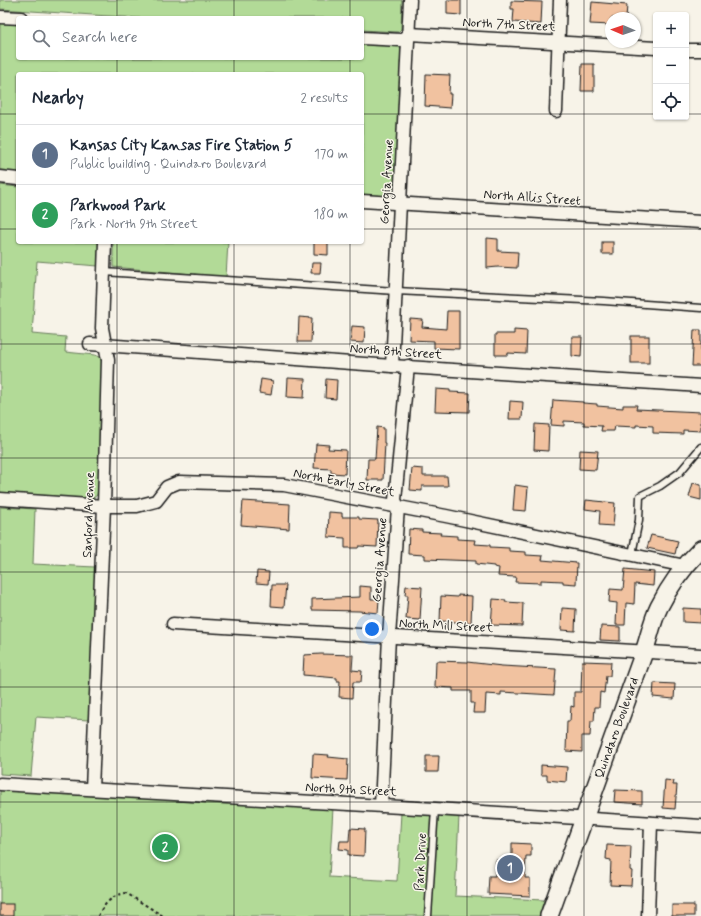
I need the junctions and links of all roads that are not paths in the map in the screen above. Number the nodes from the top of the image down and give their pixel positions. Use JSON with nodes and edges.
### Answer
{"nodes":[{"id":1,"x":410,"y":0,"type":"edge"},
{"id":2,"x":560,"y":0,"type":"edge"},
{"id":3,"x":0,"y":17,"type":"edge"},
{"id":4,"x":16,"y":18,"type":"edge"},
{"id":5,"x":409,"y":34,"type":"junction"},
{"id":6,"x":364,"y":38,"type":"edge"},
{"id":7,"x":558,"y":42,"type":"junction"},
{"id":8,"x":653,"y":48,"type":"edge"},
{"id":9,"x":689,"y":50,"type":"edge"},
{"id":10,"x":701,"y":50,"type":"edge"},
{"id":11,"x":556,"y":111,"type":"dead end"},
{"id":12,"x":0,"y":177,"type":"edge"},
{"id":13,"x":16,"y":179,"type":"edge"},
{"id":14,"x":364,"y":201,"type":"edge"},
{"id":15,"x":400,"y":203,"type":"junction"},
{"id":16,"x":701,"y":222,"type":"edge"},
{"id":17,"x":106,"y":244,"type":"edge"},
{"id":18,"x":104,"y":272,"type":"junction"},
{"id":19,"x":396,"y":291,"type":"junction"},
{"id":20,"x":701,"y":308,"type":"edge"},
{"id":21,"x":90,"y":344,"type":"dead end"},
{"id":22,"x":104,"y":345,"type":"junction"},
{"id":23,"x":392,"y":366,"type":"junction"},
{"id":24,"x":408,"y":366,"type":"junction"},
{"id":25,"x":701,"y":386,"type":"edge"},
{"id":26,"x":701,"y":447,"type":"edge"},
{"id":27,"x":0,"y":499,"type":"edge"},
{"id":28,"x":104,"y":506,"type":"junction"},
{"id":29,"x":398,"y":507,"type":"junction"},
{"id":30,"x":701,"y":549,"type":"edge"},
{"id":31,"x":632,"y":554,"type":"junction"},
{"id":32,"x":685,"y":566,"type":"junction"},
{"id":33,"x":173,"y":624,"type":"dead end"},
{"id":34,"x":389,"y":637,"type":"junction"},
{"id":35,"x":644,"y":652,"type":"junction"},
{"id":36,"x":701,"y":655,"type":"edge"},
{"id":37,"x":0,"y":784,"type":"edge"},
{"id":38,"x":92,"y":789,"type":"junction"},
{"id":39,"x":381,"y":806,"type":"junction"},
{"id":40,"x":435,"y":809,"type":"junction"},
{"id":41,"x":584,"y":819,"type":"junction"},
{"id":42,"x":651,"y":823,"type":"junction"},
{"id":43,"x":701,"y":826,"type":"edge"},
{"id":44,"x":428,"y":916,"type":"edge"},
{"id":45,"x":549,"y":916,"type":"edge"},
{"id":46,"x":648,"y":916,"type":"edge"}],
"edges":[{"from":1,"to":5,"type":"street","name":"Georgia Avenue"},
{"from":2,"to":7,"type":"street"},
{"from":3,"to":4,"type":"street"},
{"from":5,"to":6,"type":"street","name":"North 7th Street"},
{"from":5,"to":7,"type":"street","name":"North 7th Street"},
{"from":5,"to":15,"type":"street","name":"Georgia Avenue"},
{"from":7,"to":8,"type":"street","name":"North 7th Street"},
{"from":7,"to":11,"type":"street"},
{"from":9,"to":10,"type":"street"},
{"from":12,"to":13,"type":"street"},
{"from":14,"to":15,"type":"street","name":"North Allis Street"},
{"from":15,"to":16,"type":"street","name":"North Allis Street"},
{"from":15,"to":19,"type":"street","name":"Georgia Avenue"},
{"from":17,"to":18,"type":"street","name":"Sanford Avenue"},
{"from":18,"to":19,"type":"lane"},
{"from":18,"to":22,"type":"street","name":"Sanford Avenue"},
{"from":19,"to":20,"type":"lane"},
{"from":19,"to":23,"type":"street","name":"Georgia Avenue"},
{"from":21,"to":22,"type":"street","name":"North 8th Street"},
{"from":22,"to":23,"type":"street","name":"North 8th Street"},
{"from":22,"to":28,"type":"street","name":"Sanford Avenue"},
{"from":23,"to":24,"type":"street","name":"North 8th Street"},
{"from":24,"to":25,"type":"street","name":"North 8th Street"},
{"from":24,"to":29,"type":"street","name":"Georgia Avenue"},
{"from":26,"to":31,"type":"lane"},
{"from":27,"to":28,"type":"street","name":"North Early Street"},
{"from":28,"to":29,"type":"street","name":"North Early Street"},
{"from":28,"to":38,"type":"street","name":"Sanford Avenue"},
{"from":29,"to":31,"type":"street","name":"North Early Street"},
{"from":29,"to":34,"type":"street","name":"Georgia Avenue"},
{"from":30,"to":32,"type":"main road","name":"Quindaro Boulevard"},
{"from":31,"to":32,"type":"street","name":"North Early Street"},
{"from":32,"to":35,"type":"main road","name":"Quindaro Boulevard"},
{"from":33,"to":34,"type":"street","name":"North Mill Street"},
{"from":34,"to":35,"type":"street","name":"North Mill Street"},
{"from":34,"to":39,"type":"street","name":"Georgia Avenue"},
{"from":35,"to":36,"type":"street","name":"North Mill Street"},
{"from":35,"to":41,"type":"main road","name":"Quindaro Boulevard"},
{"from":37,"to":38,"type":"street","name":"North 9th Street"},
{"from":38,"to":39,"type":"street","name":"North 9th Street"},
{"from":39,"to":40,"type":"street","name":"North 9th Street"},
{"from":40,"to":41,"type":"street","name":"North 9th Street"},
{"from":40,"to":44,"type":"lane","name":"Park Drive"},
{"from":41,"to":42,"type":"street","name":"North 9th Street"},
{"from":41,"to":45,"type":"main road","name":"Quindaro Boulevard"},
{"from":42,"to":43,"type":"street","name":"North 9th Street"},
{"from":42,"to":46,"type":"street"}]}
